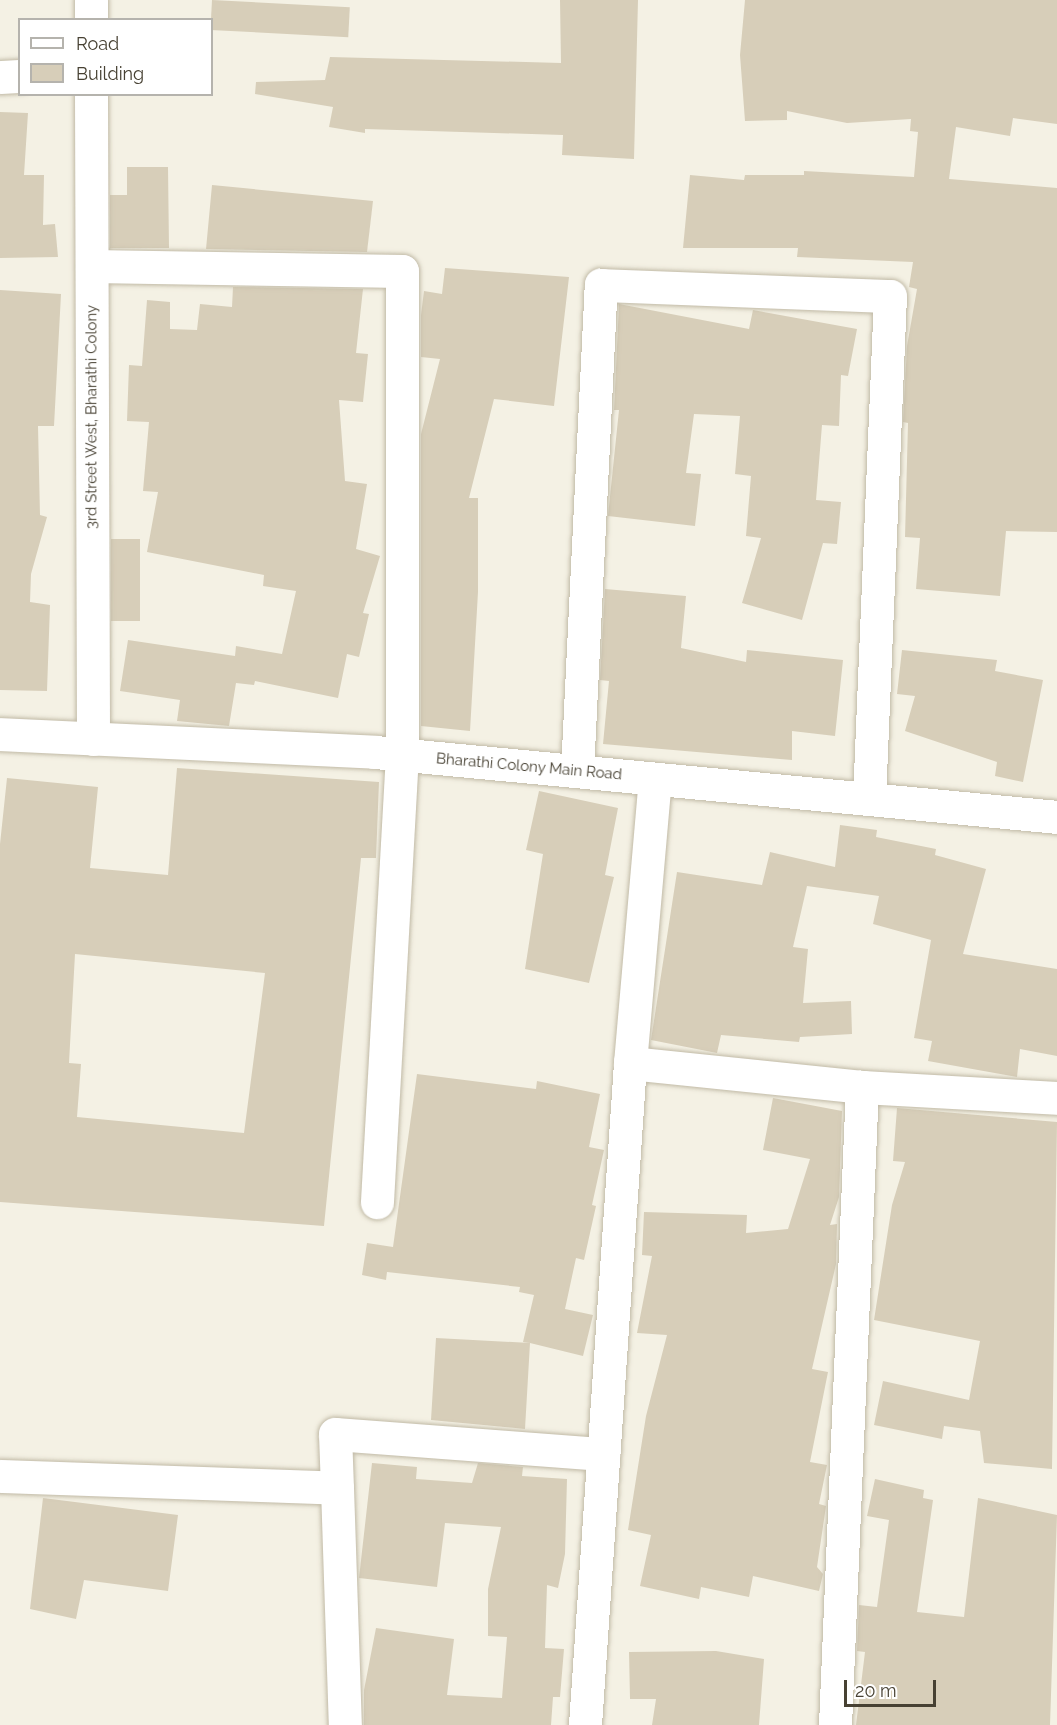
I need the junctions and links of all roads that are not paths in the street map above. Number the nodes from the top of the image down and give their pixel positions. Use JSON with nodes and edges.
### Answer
{"nodes":[{"id":1,"x":91,"y":0,"type":"edge"},
{"id":2,"x":91,"y":18,"type":"edge"},
{"id":3,"x":18,"y":76,"type":"edge"},
{"id":4,"x":0,"y":77,"type":"edge"},
{"id":5,"x":91,"y":96,"type":"edge"},
{"id":6,"x":92,"y":266,"type":"junction"},
{"id":7,"x":0,"y":734,"type":"edge"},
{"id":8,"x":93,"y":739,"type":"junction"},
{"id":9,"x":402,"y":754,"type":"junction"},
{"id":10,"x":577,"y":771,"type":"junction"},
{"id":11,"x":655,"y":778,"type":"junction"},
{"id":12,"x":870,"y":799,"type":"junction"},
{"id":13,"x":1057,"y":817,"type":"edge"},
{"id":14,"x":630,"y":1063,"type":"junction"},
{"id":15,"x":862,"y":1087,"type":"junction"},
{"id":16,"x":1057,"y":1098,"type":"edge"},
{"id":17,"x":377,"y":1202,"type":"dead end"},
{"id":18,"x":603,"y":1454,"type":"junction"},
{"id":19,"x":0,"y":1476,"type":"edge"},
{"id":20,"x":337,"y":1488,"type":"junction"},
{"id":21,"x":345,"y":1725,"type":"edge"},
{"id":22,"x":585,"y":1725,"type":"edge"},
{"id":23,"x":835,"y":1725,"type":"edge"}],
"edges":[{"from":1,"to":2,"type":"street"},
{"from":3,"to":4,"type":"street"},
{"from":5,"to":6,"type":"street","name":"3rd Street West, Bharathi Colony"},
{"from":6,"to":8,"type":"street","name":"3rd Street West, Bharathi Colony"},
{"from":6,"to":9,"type":"street"},
{"from":7,"to":8,"type":"street","name":"Bharathi Colony Main Road"},
{"from":8,"to":9,"type":"street","name":"Bharathi Colony Main Road"},
{"from":9,"to":10,"type":"street","name":"Bharathi Colony Main Road"},
{"from":9,"to":17,"type":"street"},
{"from":10,"to":11,"type":"street","name":"Bharathi Colony Main Road"},
{"from":10,"to":12,"type":"street"},
{"from":11,"to":12,"type":"street","name":"Bharathi Colony Main Road"},
{"from":11,"to":14,"type":"street"},
{"from":12,"to":13,"type":"street","name":"Bharathi Colony Main Road"},
{"from":14,"to":15,"type":"street"},
{"from":14,"to":18,"type":"street"},
{"from":15,"to":16,"type":"street"},
{"from":15,"to":23,"type":"street"},
{"from":18,"to":20,"type":"street"},
{"from":18,"to":22,"type":"street"},
{"from":19,"to":20,"type":"street"},
{"from":20,"to":21,"type":"street"}]}
